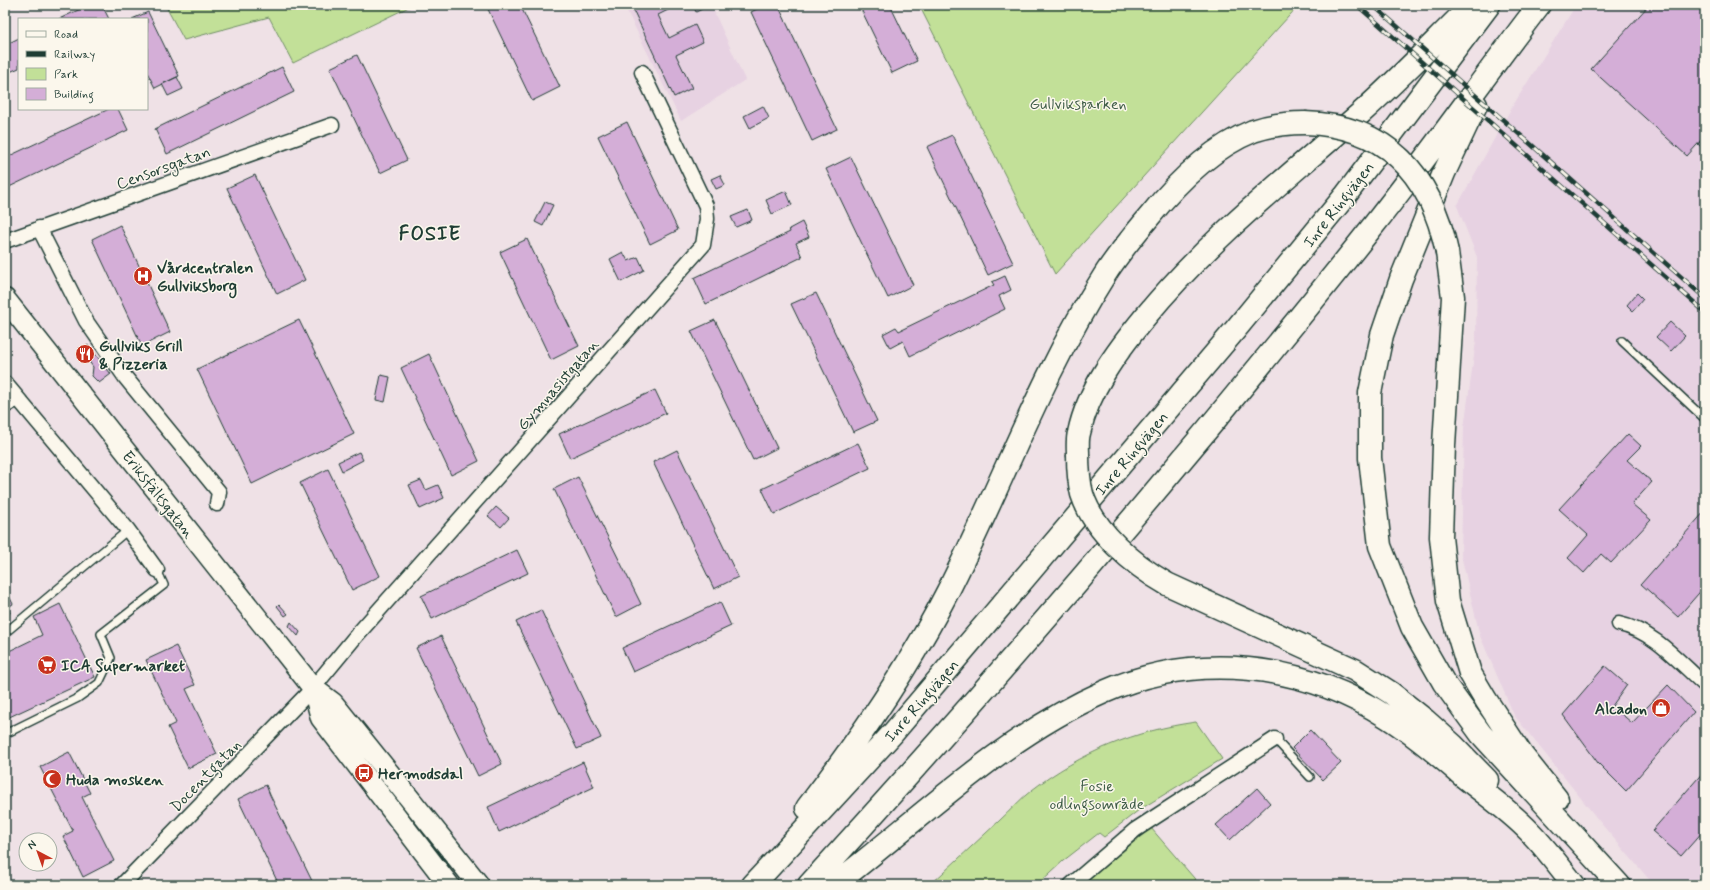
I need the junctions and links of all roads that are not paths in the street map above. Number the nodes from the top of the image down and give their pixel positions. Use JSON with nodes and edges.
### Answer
{"nodes":[{"id":1,"x":1472,"y":5,"type":"edge"},
{"id":2,"x":1489,"y":5,"type":"edge"},
{"id":3,"x":1539,"y":5,"type":"edge"},
{"id":4,"x":1497,"y":59,"type":"junction"},
{"id":5,"x":642,"y":72,"type":"dead end"},
{"id":6,"x":332,"y":125,"type":"dead end"},
{"id":7,"x":39,"y":228,"type":"junction"},
{"id":8,"x":5,"y":241,"type":"edge"},
{"id":9,"x":5,"y":298,"type":"edge"},
{"id":10,"x":1622,"y":340,"type":"dead end"},
{"id":11,"x":5,"y":383,"type":"edge"},
{"id":12,"x":22,"y":401,"type":"junction"},
{"id":13,"x":5,"y":410,"type":"edge"},
{"id":14,"x":1705,"y":420,"type":"edge"},
{"id":15,"x":217,"y":504,"type":"dead end"},
{"id":16,"x":128,"y":530,"type":"junction"},
{"id":17,"x":157,"y":570,"type":"joint"},
{"id":18,"x":1619,"y":624,"type":"dead end"},
{"id":19,"x":5,"y":633,"type":"edge"},
{"id":20,"x":1705,"y":685,"type":"edge"},
{"id":21,"x":313,"y":688,"type":"junction"},
{"id":22,"x":5,"y":734,"type":"edge"},
{"id":23,"x":1274,"y":739,"type":"joint"},
{"id":24,"x":1310,"y":777,"type":"dead end"},
{"id":25,"x":1528,"y":830,"type":"junction"},
{"id":26,"x":122,"y":885,"type":"edge"},
{"id":27,"x":449,"y":885,"type":"edge"},
{"id":28,"x":479,"y":885,"type":"edge"},
{"id":29,"x":747,"y":885,"type":"edge"},
{"id":30,"x":753,"y":885,"type":"edge"},
{"id":31,"x":809,"y":885,"type":"edge"},
{"id":32,"x":834,"y":885,"type":"edge"},
{"id":33,"x":1071,"y":885,"type":"edge"},
{"id":34,"x":1574,"y":885,"type":"edge"},
{"id":35,"x":1620,"y":885,"type":"edge"}],
"edges":[{"from":1,"to":25,"type":"highway","bridge":true},
{"from":2,"to":30,"type":"highway","name":"Inre Ringvägen"},
{"from":3,"to":4,"type":"highway"},
{"from":4,"to":31,"type":"highway"},
{"from":4,"to":35,"type":"highway"},
{"from":5,"to":21,"type":"street","name":"Gymnasistgatan"},
{"from":6,"to":7,"type":"street","name":"Censorsgatan"},
{"from":7,"to":8,"type":"street","name":"Censorsgatan"},
{"from":7,"to":15,"type":"street"},
{"from":9,"to":21,"type":"street","name":"Eriksfältsgatan"},
{"from":10,"to":14,"type":"lane"},
{"from":11,"to":12,"type":"street"},
{"from":12,"to":13,"type":"lane"},
{"from":12,"to":16,"type":"street"},
{"from":16,"to":17,"type":"street"},
{"from":16,"to":19,"type":"lane"},
{"from":17,"to":22,"type":"lane"},
{"from":18,"to":20,"type":"street"},
{"from":21,"to":26,"type":"street","name":"Docentgatan"},
{"from":21,"to":27,"type":"street","name":"Eriksfältsgatan"},
{"from":21,"to":28,"type":"street","name":"Eriksfältsgatan"},
{"from":23,"to":24,"type":"lane"},
{"from":23,"to":33,"type":"street"},
{"from":25,"to":32,"type":"highway"},
{"from":25,"to":34,"type":"highway"},
{"from":29,"to":35,"type":"highway","bridge":true}]}
